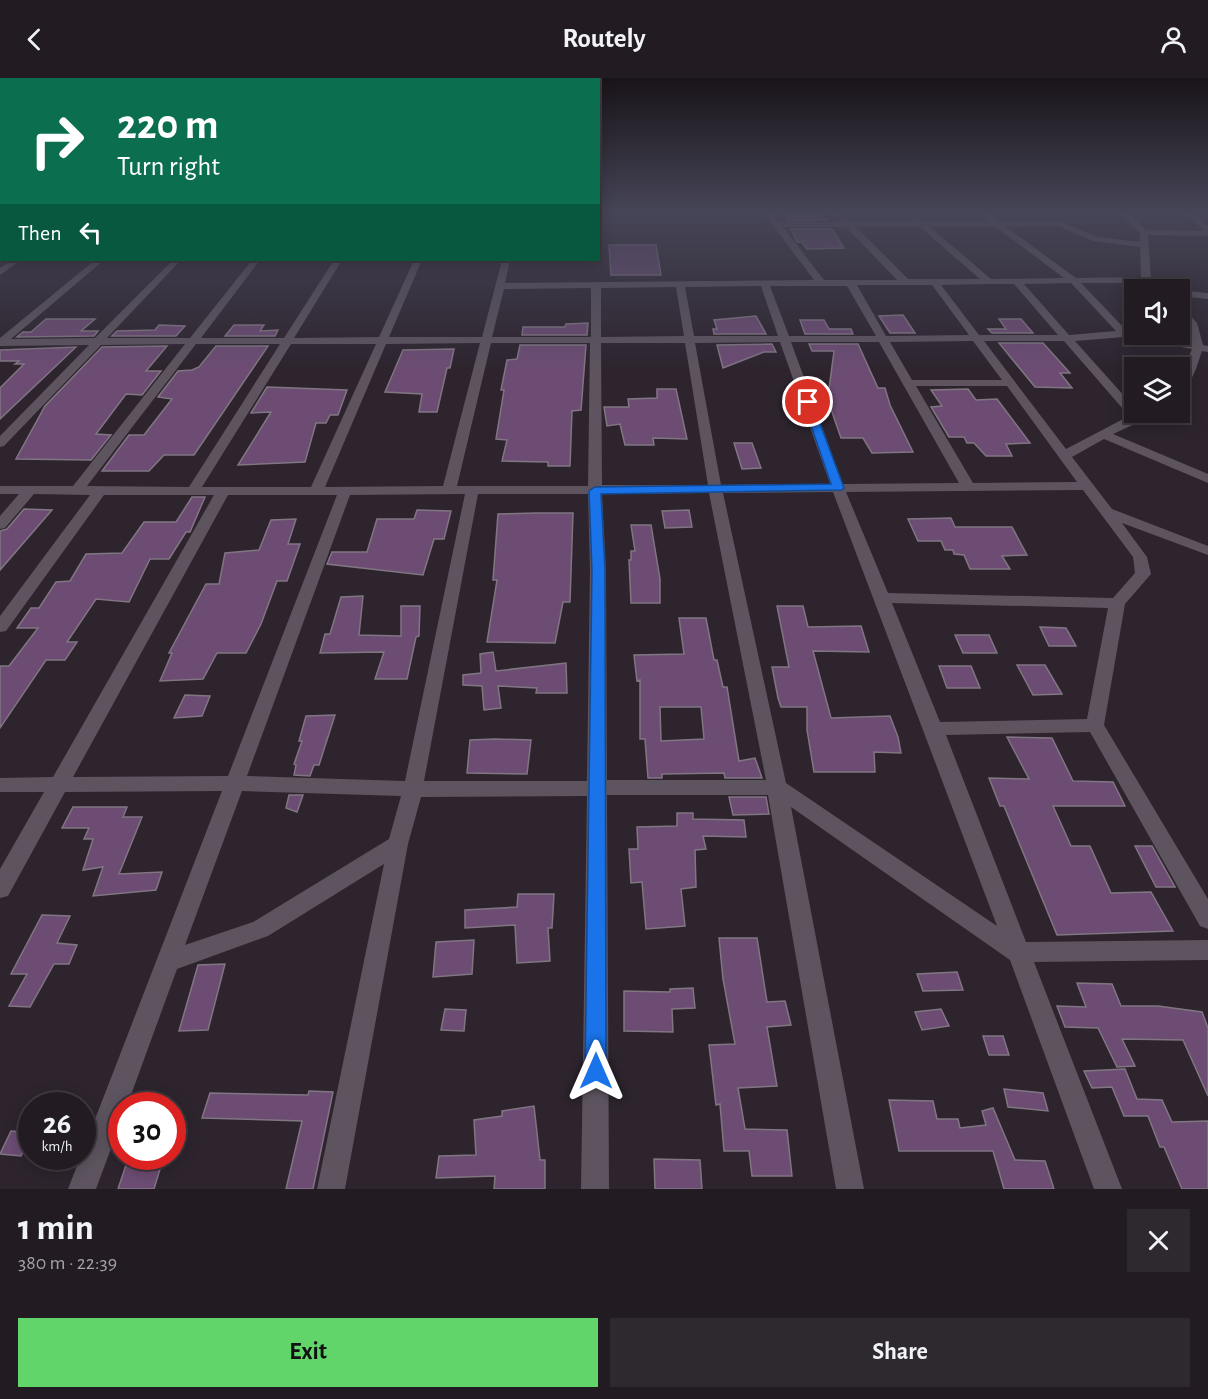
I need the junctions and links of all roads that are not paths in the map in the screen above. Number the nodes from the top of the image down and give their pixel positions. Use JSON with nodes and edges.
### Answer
{"nodes":[{"id":1,"x":95,"y":264,"type":"edge"},
{"id":2,"x":173,"y":264,"type":"edge"},
{"id":3,"x":253,"y":264,"type":"edge"},
{"id":4,"x":336,"y":264,"type":"edge"},
{"id":5,"x":416,"y":264,"type":"edge"},
{"id":6,"x":505,"y":264,"type":"edge"},
{"id":7,"x":807,"y":264,"type":"edge"},
{"id":8,"x":887,"y":264,"type":"edge"},
{"id":9,"x":967,"y":264,"type":"edge"},
{"id":10,"x":1050,"y":264,"type":"edge"},
{"id":11,"x":1144,"y":264,"type":"edge"},
{"id":12,"x":1146,"y":279,"type":"edge"},
{"id":13,"x":1124,"y":280,"type":"edge"},
{"id":14,"x":1074,"y":281,"type":"junction"},
{"id":15,"x":906,"y":283,"type":"junction"},
{"id":16,"x":1018,"y":283,"type":"junction"},
{"id":17,"x":822,"y":284,"type":"junction"},
{"id":18,"x":851,"y":284,"type":"junction"},
{"id":19,"x":935,"y":284,"type":"junction"},
{"id":20,"x":990,"y":284,"type":"junction"},
{"id":21,"x":596,"y":285,"type":"junction"},
{"id":22,"x":680,"y":285,"type":"junction"},
{"id":23,"x":765,"y":285,"type":"junction"},
{"id":24,"x":501,"y":286,"type":"junction"},
{"id":25,"x":1190,"y":294,"type":"edge"},
{"id":26,"x":1208,"y":296,"type":"edge"},
{"id":27,"x":1190,"y":321,"type":"edge"},
{"id":28,"x":1124,"y":333,"type":"joint"},
{"id":29,"x":785,"y":338,"type":"junction"},
{"id":30,"x":881,"y":338,"type":"junction"},
{"id":31,"x":975,"y":338,"type":"junction"},
{"id":32,"x":1068,"y":338,"type":"junction"},
{"id":33,"x":288,"y":339,"type":"junction"},
{"id":34,"x":691,"y":339,"type":"junction"},
{"id":35,"x":194,"y":340,"type":"junction"},
{"id":36,"x":385,"y":340,"type":"junction"},
{"id":37,"x":488,"y":340,"type":"junction"},
{"id":38,"x":597,"y":340,"type":"junction"},
{"id":39,"x":0,"y":342,"type":"edge"},
{"id":40,"x":97,"y":342,"type":"junction"},
{"id":41,"x":1187,"y":345,"type":"edge"},
{"id":42,"x":1203,"y":348,"type":"edge"},
{"id":43,"x":1190,"y":372,"type":"edge"},
{"id":44,"x":907,"y":383,"type":"junction"},
{"id":45,"x":1010,"y":383,"type":"junction"},
{"id":46,"x":1124,"y":397,"type":"edge"},
{"id":47,"x":1127,"y":423,"type":"edge"},
{"id":48,"x":1105,"y":435,"type":"junction"},
{"id":49,"x":0,"y":443,"type":"edge"},
{"id":50,"x":1065,"y":455,"type":"junction"},
{"id":51,"x":1208,"y":479,"type":"edge"},
{"id":52,"x":968,"y":486,"type":"junction"},
{"id":53,"x":1087,"y":486,"type":"junction"},
{"id":54,"x":715,"y":487,"type":"junction"},
{"id":55,"x":838,"y":488,"type":"junction"},
{"id":56,"x":0,"y":490,"type":"edge"},
{"id":57,"x":30,"y":490,"type":"junction"},
{"id":58,"x":77,"y":490,"type":"junction"},
{"id":59,"x":100,"y":490,"type":"junction"},
{"id":60,"x":194,"y":490,"type":"junction"},
{"id":61,"x":223,"y":491,"type":"junction"},
{"id":62,"x":316,"y":491,"type":"junction"},
{"id":63,"x":345,"y":491,"type":"junction"},
{"id":64,"x":449,"y":491,"type":"junction"},
{"id":65,"x":472,"y":491,"type":"junction"},
{"id":66,"x":595,"y":491,"type":"junction"},
{"id":67,"x":1108,"y":512,"type":"junction"},
{"id":68,"x":0,"y":525,"type":"edge"},
{"id":69,"x":1208,"y":551,"type":"edge"},
{"id":70,"x":883,"y":598,"type":"junction"},
{"id":71,"x":1117,"y":603,"type":"junction"},
{"id":72,"x":0,"y":627,"type":"edge"},
{"id":73,"x":1095,"y":725,"type":"junction"},
{"id":74,"x":934,"y":729,"type":"junction"},
{"id":75,"x":234,"y":783,"type":"junction"},
{"id":76,"x":0,"y":785,"type":"edge"},
{"id":77,"x":58,"y":785,"type":"junction"},
{"id":78,"x":598,"y":786,"type":"junction"},
{"id":79,"x":777,"y":787,"type":"junction"},
{"id":80,"x":413,"y":789,"type":"junction"},
{"id":81,"x":398,"y":844,"type":"junction"},
{"id":82,"x":0,"y":889,"type":"edge"},
{"id":83,"x":1206,"y":914,"type":"edge"},
{"id":84,"x":1208,"y":950,"type":"edge"},
{"id":85,"x":1017,"y":952,"type":"junction"},
{"id":86,"x":167,"y":962,"type":"junction"},
{"id":87,"x":82,"y":1189,"type":"edge"},
{"id":88,"x":331,"y":1189,"type":"edge"},
{"id":89,"x":595,"y":1189,"type":"edge"},
{"id":90,"x":850,"y":1189,"type":"edge"},
{"id":91,"x":1108,"y":1189,"type":"edge"}],
"edges":[{"from":1,"to":39,"type":"street"},
{"from":2,"to":40,"type":"street"},
{"from":3,"to":35,"type":"street"},
{"from":4,"to":33,"type":"street"},
{"from":5,"to":36,"type":"street"},
{"from":6,"to":24,"type":"street"},
{"from":7,"to":17,"type":"street"},
{"from":8,"to":15,"type":"street"},
{"from":9,"to":20,"type":"street"},
{"from":10,"to":14,"type":"street"},
{"from":11,"to":12,"type":"street"},
{"from":13,"to":14,"type":"street"},
{"from":14,"to":16,"type":"street"},
{"from":14,"to":28,"type":"street"},
{"from":15,"to":18,"type":"street"},
{"from":15,"to":19,"type":"street"},
{"from":16,"to":20,"type":"street"},
{"from":16,"to":32,"type":"street"},
{"from":17,"to":18,"type":"street"},
{"from":17,"to":23,"type":"street"},
{"from":18,"to":30,"type":"street"},
{"from":19,"to":20,"type":"street"},
{"from":19,"to":31,"type":"street"},
{"from":21,"to":22,"type":"street"},
{"from":21,"to":24,"type":"street"},
{"from":21,"to":38,"type":"street"},
{"from":22,"to":23,"type":"street"},
{"from":22,"to":34,"type":"street"},
{"from":23,"to":29,"type":"street"},
{"from":24,"to":37,"type":"street"},
{"from":25,"to":26,"type":"street"},
{"from":27,"to":42,"type":"street"},
{"from":28,"to":32,"type":"street"},
{"from":29,"to":30,"type":"street"},
{"from":29,"to":34,"type":"street"},
{"from":29,"to":55,"type":"street"},
{"from":30,"to":31,"type":"street"},
{"from":30,"to":44,"type":"street"},
{"from":31,"to":32,"type":"street"},
{"from":31,"to":45,"type":"street"},
{"from":32,"to":46,"type":"street"},
{"from":33,"to":35,"type":"street"},
{"from":33,"to":36,"type":"street"},
{"from":33,"to":60,"type":"street"},
{"from":34,"to":38,"type":"street"},
{"from":34,"to":54,"type":"street"},
{"from":35,"to":40,"type":"street"},
{"from":35,"to":58,"type":"street"},
{"from":36,"to":37,"type":"street"},
{"from":36,"to":62,"type":"street"},
{"from":37,"to":38,"type":"street"},
{"from":37,"to":64,"type":"street"},
{"from":38,"to":66,"type":"street"},
{"from":39,"to":40,"type":"street"},
{"from":40,"to":49,"type":"street"},
{"from":41,"to":42,"type":"street"},
{"from":42,"to":43,"type":"street"},
{"from":44,"to":45,"type":"street"},
{"from":44,"to":52,"type":"street"},
{"from":45,"to":50,"type":"street"},
{"from":47,"to":48,"type":"street"},
{"from":48,"to":50,"type":"street"},
{"from":48,"to":51,"type":"street"},
{"from":50,"to":53,"type":"street"},
{"from":52,"to":53,"type":"street"},
{"from":52,"to":55,"type":"street"},
{"from":53,"to":67,"type":"street"},
{"from":54,"to":55,"type":"street"},
{"from":54,"to":66,"type":"street"},
{"from":54,"to":79,"type":"street"},
{"from":55,"to":70,"type":"street"},
{"from":56,"to":57,"type":"street"},
{"from":57,"to":58,"type":"street"},
{"from":57,"to":68,"type":"street"},
{"from":58,"to":59,"type":"street"},
{"from":59,"to":60,"type":"street"},
{"from":59,"to":72,"type":"street"},
{"from":60,"to":61,"type":"street"},
{"from":61,"to":62,"type":"street"},
{"from":61,"to":77,"type":"street"},
{"from":62,"to":63,"type":"street"},
{"from":63,"to":64,"type":"street"},
{"from":63,"to":75,"type":"street"},
{"from":64,"to":65,"type":"street"},
{"from":65,"to":66,"type":"street"},
{"from":65,"to":80,"type":"street"},
{"from":66,"to":78,"type":"street"},
{"from":67,"to":69,"type":"street"},
{"from":67,"to":71,"type":"street"},
{"from":70,"to":71,"type":"street"},
{"from":70,"to":74,"type":"street"},
{"from":71,"to":73,"type":"street"},
{"from":73,"to":74,"type":"street"},
{"from":73,"to":83,"type":"street"},
{"from":74,"to":85,"type":"street"},
{"from":75,"to":77,"type":"street"},
{"from":75,"to":80,"type":"street"},
{"from":75,"to":86,"type":"street"},
{"from":76,"to":77,"type":"street"},
{"from":77,"to":82,"type":"street"},
{"from":78,"to":79,"type":"street"},
{"from":78,"to":80,"type":"street"},
{"from":78,"to":89,"type":"street"},
{"from":79,"to":85,"type":"street"},
{"from":79,"to":90,"type":"street"},
{"from":80,"to":81,"type":"street"},
{"from":81,"to":86,"type":"street"},
{"from":81,"to":88,"type":"street"},
{"from":84,"to":85,"type":"street"},
{"from":85,"to":91,"type":"street"},
{"from":86,"to":87,"type":"street"}]}
